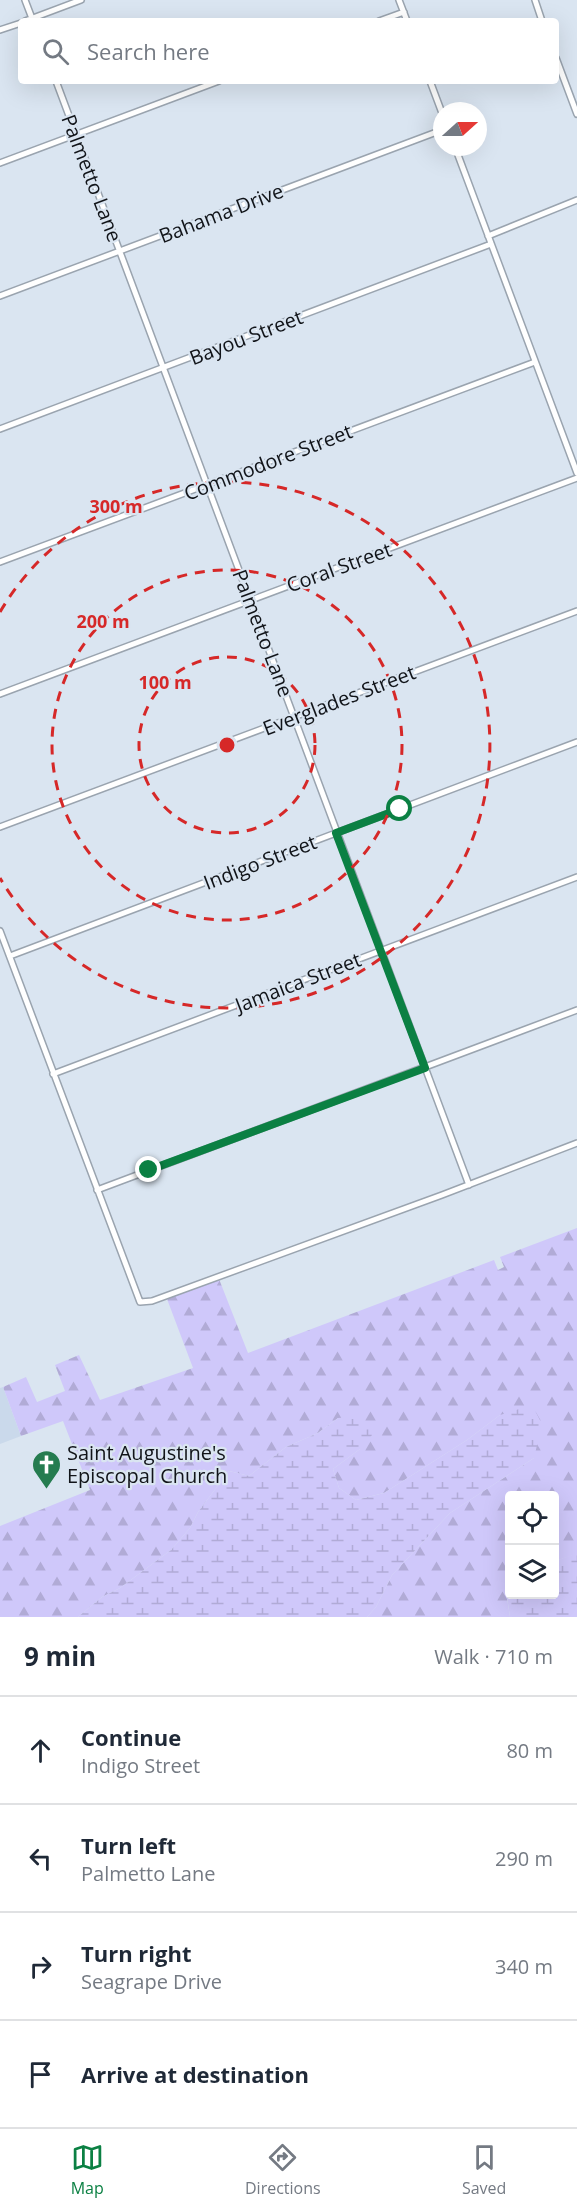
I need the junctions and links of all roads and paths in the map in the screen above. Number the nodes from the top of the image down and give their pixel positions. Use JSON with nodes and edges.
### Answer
{"nodes":[{"id":1,"x":25,"y":0,"type":"edge"},
{"id":2,"x":81,"y":0,"type":"edge"},
{"id":3,"x":399,"y":0,"type":"edge"},
{"id":4,"x":535,"y":0,"type":"edge"},
{"id":5,"x":404,"y":12,"type":"junction"},
{"id":6,"x":32,"y":18,"type":"edge"},
{"id":7,"x":38,"y":18,"type":"edge"},
{"id":8,"x":387,"y":18,"type":"edge"},
{"id":9,"x":406,"y":18,"type":"edge"},
{"id":10,"x":541,"y":18,"type":"edge"},
{"id":11,"x":18,"y":24,"type":"edge"},
{"id":12,"x":0,"y":30,"type":"edge"},
{"id":13,"x":559,"y":66,"type":"edge"},
{"id":14,"x":57,"y":84,"type":"edge"},
{"id":15,"x":211,"y":84,"type":"edge"},
{"id":16,"x":431,"y":84,"type":"edge"},
{"id":17,"x":438,"y":102,"type":"edge"},
{"id":18,"x":577,"y":114,"type":"edge"},
{"id":19,"x":433,"y":133,"type":"edge"},
{"id":20,"x":76,"y":134,"type":"junction"},
{"id":21,"x":458,"y":156,"type":"edge"},
{"id":22,"x":0,"y":163,"type":"edge"},
{"id":23,"x":577,"y":200,"type":"edge"},
{"id":24,"x":488,"y":236,"type":"junction"},
{"id":25,"x":491,"y":244,"type":"junction"},
{"id":26,"x":120,"y":251,"type":"junction"},
{"id":27,"x":0,"y":296,"type":"edge"},
{"id":28,"x":536,"y":362,"type":"junction"},
{"id":29,"x":163,"y":368,"type":"junction"},
{"id":30,"x":0,"y":429,"type":"edge"},
{"id":31,"x":577,"y":476,"type":"edge"},
{"id":32,"x":208,"y":485,"type":"junction"},
{"id":33,"x":0,"y":562,"type":"edge"},
{"id":34,"x":250,"y":600,"type":"junction"},
{"id":35,"x":577,"y":611,"type":"edge"},
{"id":36,"x":0,"y":694,"type":"edge"},
{"id":37,"x":295,"y":717,"type":"junction"},
{"id":38,"x":577,"y":742,"type":"edge"},
{"id":39,"x":0,"y":827,"type":"edge"},
{"id":40,"x":336,"y":833,"type":"junction"},
{"id":41,"x":577,"y":877,"type":"edge"},
{"id":42,"x":0,"y":931,"type":"edge"},
{"id":43,"x":381,"y":951,"type":"junction"},
{"id":44,"x":10,"y":956,"type":"junction"},
{"id":45,"x":577,"y":1010,"type":"edge"},
{"id":46,"x":425,"y":1068,"type":"junction"},
{"id":47,"x":53,"y":1074,"type":"junction"},
{"id":48,"x":577,"y":1143,"type":"edge"},
{"id":49,"x":469,"y":1185,"type":"junction"},
{"id":50,"x":97,"y":1190,"type":"junction"}],
"edges":[{"from":1,"to":6,"type":"street"},
{"from":2,"to":7,"type":"street"},
{"from":3,"to":5,"type":"street"},
{"from":4,"to":10,"type":"street"},
{"from":5,"to":8,"type":"street"},
{"from":5,"to":9,"type":"street"},
{"from":11,"to":12,"type":"street"},
{"from":13,"to":18,"type":"street"},
{"from":14,"to":20,"type":"street","name":"Palmetto Lane"},
{"from":15,"to":20,"type":"street"},
{"from":16,"to":17,"type":"street"},
{"from":19,"to":26,"type":"street","name":"Bahama Drive"},
{"from":20,"to":22,"type":"street"},
{"from":20,"to":26,"type":"street","name":"Palmetto Lane"},
{"from":21,"to":24,"type":"street"},
{"from":23,"to":24,"type":"street"},
{"from":24,"to":25,"type":"street"},
{"from":25,"to":28,"type":"street"},
{"from":25,"to":29,"type":"street","name":"Bayou Street"},
{"from":26,"to":27,"type":"street","name":"Bahama Drive"},
{"from":26,"to":29,"type":"street","name":"Palmetto Lane"},
{"from":28,"to":31,"type":"street"},
{"from":28,"to":32,"type":"street","name":"Commodore Street"},
{"from":29,"to":30,"type":"street","name":"Bayou Street"},
{"from":29,"to":32,"type":"street","name":"Palmetto Lane"},
{"from":31,"to":34,"type":"street","name":"Coral Street"},
{"from":32,"to":33,"type":"street","name":"Commodore Street"},
{"from":32,"to":34,"type":"street","name":"Palmetto Lane"},
{"from":34,"to":36,"type":"street","name":"Coral Street"},
{"from":34,"to":37,"type":"street","name":"Palmetto Lane"},
{"from":35,"to":37,"type":"street","name":"Everglades Street"},
{"from":37,"to":39,"type":"street","name":"Everglades Street"},
{"from":37,"to":40,"type":"street","name":"Palmetto Lane"},
{"from":38,"to":40,"type":"street","name":"Indigo Street"},
{"from":40,"to":43,"type":"street","name":"Palmetto Lane"},
{"from":40,"to":44,"type":"street","name":"Indigo Street"},
{"from":41,"to":43,"type":"street","name":"Jamaica Street"},
{"from":42,"to":44,"type":"street"},
{"from":43,"to":46,"type":"street","name":"Palmetto Lane"},
{"from":43,"to":47,"type":"street","name":"Jamaica Street"},
{"from":44,"to":47,"type":"street"},
{"from":45,"to":46,"type":"street"},
{"from":46,"to":49,"type":"street","name":"Palmetto Lane"},
{"from":46,"to":50,"type":"street"},
{"from":47,"to":50,"type":"street"},
{"from":48,"to":49,"type":"street"},
{"from":49,"to":50,"type":"street"}]}
